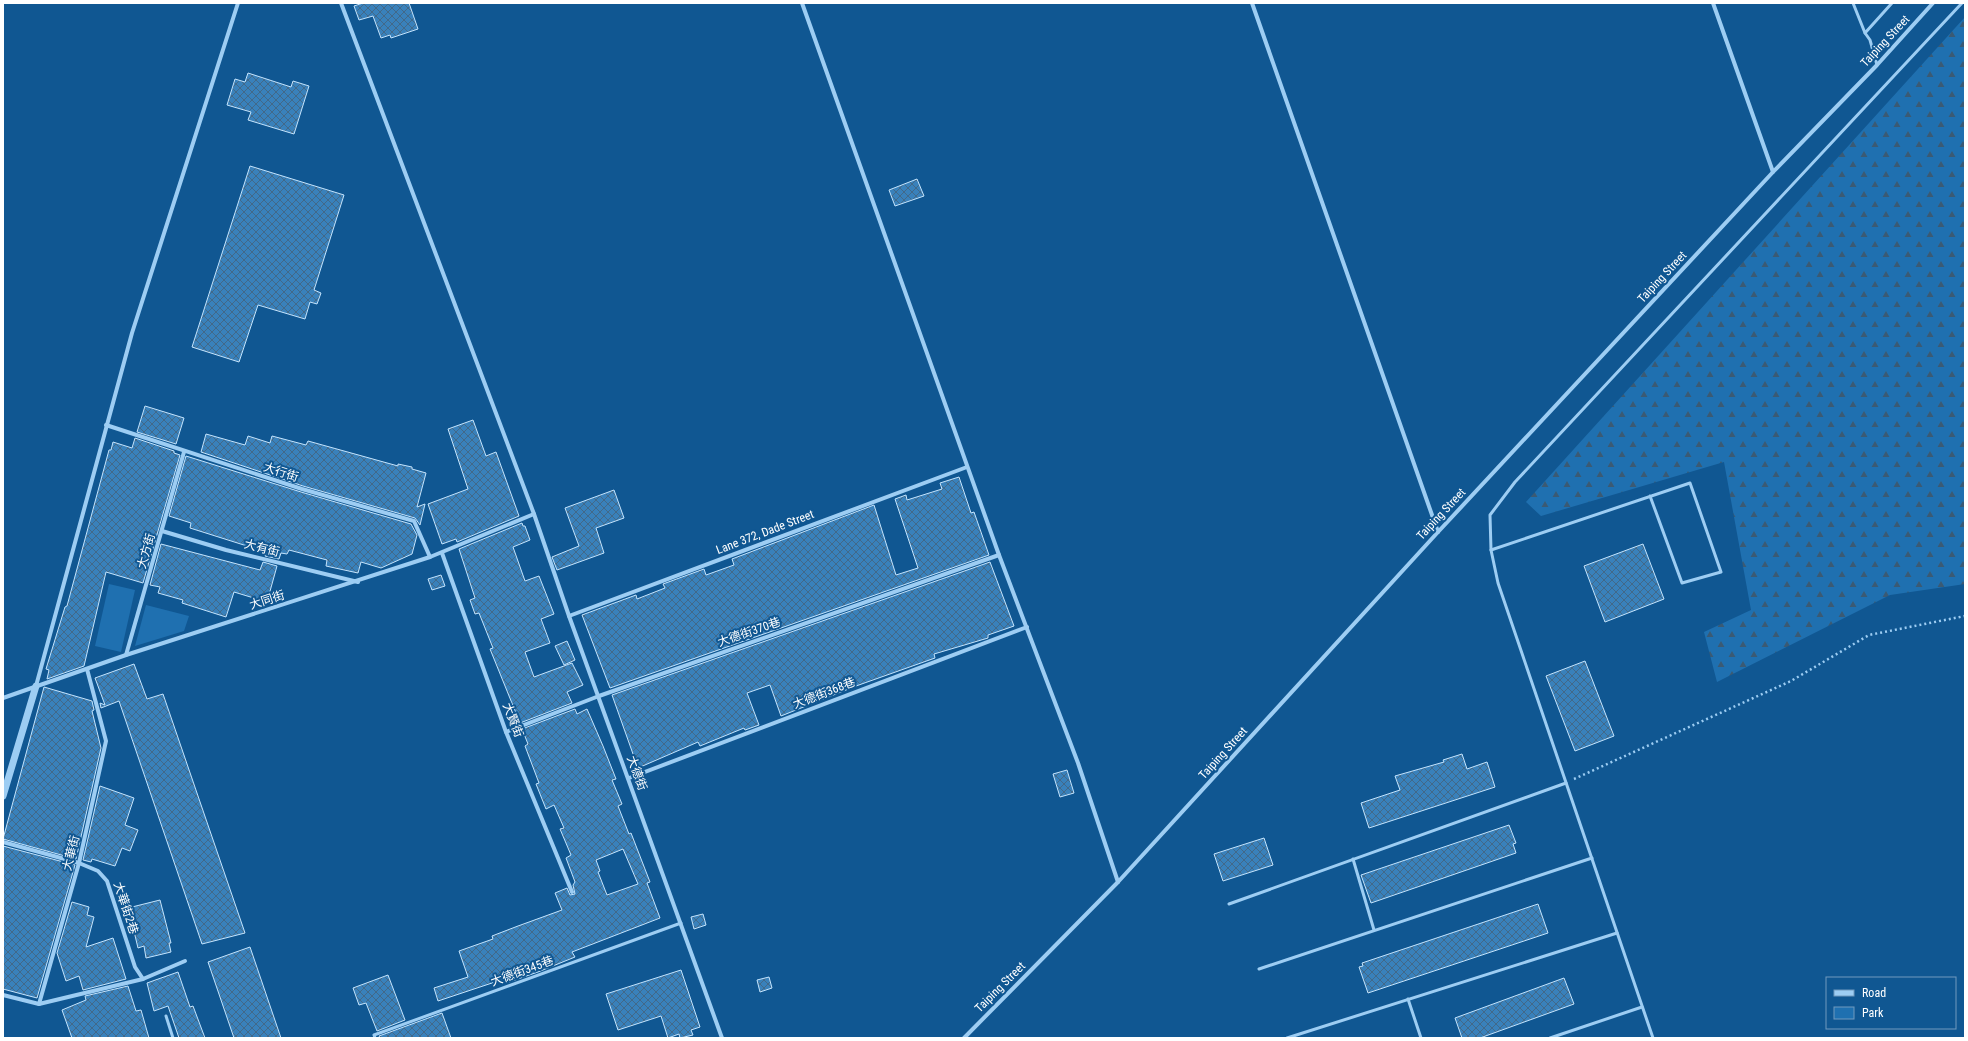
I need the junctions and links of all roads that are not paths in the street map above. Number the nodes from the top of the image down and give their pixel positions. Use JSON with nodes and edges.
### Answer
{"nodes":[{"id":1,"x":238,"y":3,"type":"edge"},
{"id":2,"x":341,"y":3,"type":"edge"},
{"id":3,"x":802,"y":3,"type":"edge"},
{"id":4,"x":1252,"y":3,"type":"edge"},
{"id":5,"x":1713,"y":3,"type":"edge"},
{"id":6,"x":1853,"y":3,"type":"edge"},
{"id":7,"x":1892,"y":3,"type":"edge"},
{"id":8,"x":1933,"y":3,"type":"edge"},
{"id":9,"x":1962,"y":3,"type":"edge"},
{"id":10,"x":1865,"y":32,"type":"junction"},
{"id":11,"x":1877,"y":65,"type":"junction"},
{"id":12,"x":1773,"y":172,"type":"junction"},
{"id":13,"x":106,"y":425,"type":"junction"},
{"id":14,"x":184,"y":452,"type":"junction"},
{"id":15,"x":967,"y":467,"type":"junction"},
{"id":16,"x":1650,"y":496,"type":"junction"},
{"id":17,"x":534,"y":514,"type":"junction"},
{"id":18,"x":162,"y":531,"type":"junction"},
{"id":19,"x":1438,"y":532,"type":"junction"},
{"id":20,"x":1491,"y":550,"type":"junction"},
{"id":21,"x":442,"y":553,"type":"junction"},
{"id":22,"x":999,"y":555,"type":"junction"},
{"id":23,"x":430,"y":557,"type":"junction"},
{"id":24,"x":358,"y":582,"type":"junction"},
{"id":25,"x":569,"y":616,"type":"junction"},
{"id":26,"x":1027,"y":627,"type":"junction"},
{"id":27,"x":126,"y":655,"type":"junction"},
{"id":28,"x":87,"y":669,"type":"junction"},
{"id":29,"x":36,"y":686,"type":"junction"},
{"id":30,"x":599,"y":696,"type":"junction"},
{"id":31,"x":3,"y":698,"type":"edge"},
{"id":32,"x":506,"y":732,"type":"junction"},
{"id":33,"x":628,"y":778,"type":"junction"},
{"id":34,"x":1566,"y":783,"type":"junction"},
{"id":35,"x":3,"y":796,"type":"edge"},
{"id":36,"x":3,"y":842,"type":"edge"},
{"id":37,"x":1592,"y":858,"type":"junction"},
{"id":38,"x":1353,"y":859,"type":"junction"},
{"id":39,"x":79,"y":863,"type":"junction"},
{"id":40,"x":1118,"y":882,"type":"junction"},
{"id":41,"x":572,"y":892,"type":"dead end"},
{"id":42,"x":1229,"y":904,"type":"dead end"},
{"id":43,"x":680,"y":924,"type":"junction"},
{"id":44,"x":1374,"y":930,"type":"junction"},
{"id":45,"x":1617,"y":933,"type":"junction"},
{"id":46,"x":185,"y":961,"type":"dead end"},
{"id":47,"x":1259,"y":969,"type":"dead end"},
{"id":48,"x":143,"y":979,"type":"junction"},
{"id":49,"x":3,"y":995,"type":"edge"},
{"id":50,"x":1408,"y":999,"type":"junction"},
{"id":51,"x":39,"y":1004,"type":"junction"},
{"id":52,"x":1642,"y":1007,"type":"junction"},
{"id":53,"x":166,"y":1016,"type":"dead end"},
{"id":54,"x":173,"y":1038,"type":"edge"},
{"id":55,"x":375,"y":1038,"type":"edge"},
{"id":56,"x":722,"y":1038,"type":"edge"},
{"id":57,"x":964,"y":1038,"type":"edge"},
{"id":58,"x":1287,"y":1038,"type":"edge"},
{"id":59,"x":1421,"y":1038,"type":"edge"},
{"id":60,"x":1550,"y":1038,"type":"edge"},
{"id":61,"x":1653,"y":1038,"type":"edge"}],
"edges":[{"from":1,"to":13,"type":"street"},
{"from":2,"to":17,"type":"street","name":"大德街"},
{"from":3,"to":15,"type":"street"},
{"from":4,"to":19,"type":"street"},
{"from":5,"to":12,"type":"street"},
{"from":6,"to":10,"type":"lane"},
{"from":7,"to":10,"type":"lane"},
{"from":8,"to":11,"type":"street","name":"Taiping Street"},
{"from":9,"to":20,"type":"lane"},
{"from":10,"to":11,"type":"lane"},
{"from":11,"to":12,"type":"street","name":"Taiping Street"},
{"from":12,"to":19,"type":"street","name":"Taiping Street"},
{"from":13,"to":14,"type":"street","name":"大行街"},
{"from":13,"to":29,"type":"street"},
{"from":14,"to":18,"type":"street","name":"大方街"},
{"from":14,"to":23,"type":"street","name":"大行街"},
{"from":15,"to":22,"type":"street"},
{"from":15,"to":25,"type":"street","name":"Lane 372, Dade Street"},
{"from":16,"to":16,"type":"lane"},
{"from":16,"to":20,"type":"lane"},
{"from":17,"to":21,"type":"street","name":"大同街"},
{"from":17,"to":25,"type":"street","name":"大德街"},
{"from":18,"to":24,"type":"street","name":"大有街"},
{"from":18,"to":27,"type":"street","name":"大方街"},
{"from":19,"to":40,"type":"street","name":"Taiping Street"},
{"from":20,"to":34,"type":"lane"},
{"from":21,"to":23,"type":"street","name":"大同街"},
{"from":21,"to":32,"type":"street","name":"大賢街"},
{"from":22,"to":26,"type":"street"},
{"from":22,"to":30,"type":"street","name":"大德街370巷"},
{"from":23,"to":24,"type":"street","name":"大同街"},
{"from":24,"to":27,"type":"street","name":"大同街"},
{"from":25,"to":30,"type":"street","name":"大德街"},
{"from":26,"to":33,"type":"street","name":"大德街368巷"},
{"from":26,"to":40,"type":"street"},
{"from":27,"to":28,"type":"street","name":"大同街"},
{"from":28,"to":29,"type":"street","name":"大同街"},
{"from":28,"to":39,"type":"street","name":"大華街"},
{"from":29,"to":31,"type":"street","name":"大同街"},
{"from":29,"to":35,"type":"street"},
{"from":30,"to":32,"type":"street","name":"大德街370巷"},
{"from":30,"to":33,"type":"street","name":"大德街"},
{"from":32,"to":41,"type":"street","name":"大賢街"},
{"from":33,"to":43,"type":"street","name":"大德街"},
{"from":34,"to":37,"type":"lane"},
{"from":34,"to":38,"type":"lane"},
{"from":36,"to":39,"type":"street","name":"大華街2巷"},
{"from":37,"to":44,"type":"lane"},
{"from":37,"to":45,"type":"lane"},
{"from":38,"to":42,"type":"lane"},
{"from":38,"to":44,"type":"lane"},
{"from":39,"to":48,"type":"street","name":"大華街2巷"},
{"from":39,"to":51,"type":"street","name":"大華街"},
{"from":40,"to":57,"type":"street","name":"Taiping Street"},
{"from":43,"to":55,"type":"lane","name":"大德街345巷"},
{"from":43,"to":56,"type":"street","name":"大德街"},
{"from":44,"to":47,"type":"lane"},
{"from":45,"to":50,"type":"lane"},
{"from":45,"to":52,"type":"lane"},
{"from":46,"to":48,"type":"street"},
{"from":48,"to":51,"type":"street"},
{"from":49,"to":51,"type":"street"},
{"from":50,"to":58,"type":"lane"},
{"from":50,"to":59,"type":"lane"},
{"from":52,"to":60,"type":"lane"},
{"from":52,"to":61,"type":"lane"},
{"from":53,"to":54,"type":"lane"}]}
